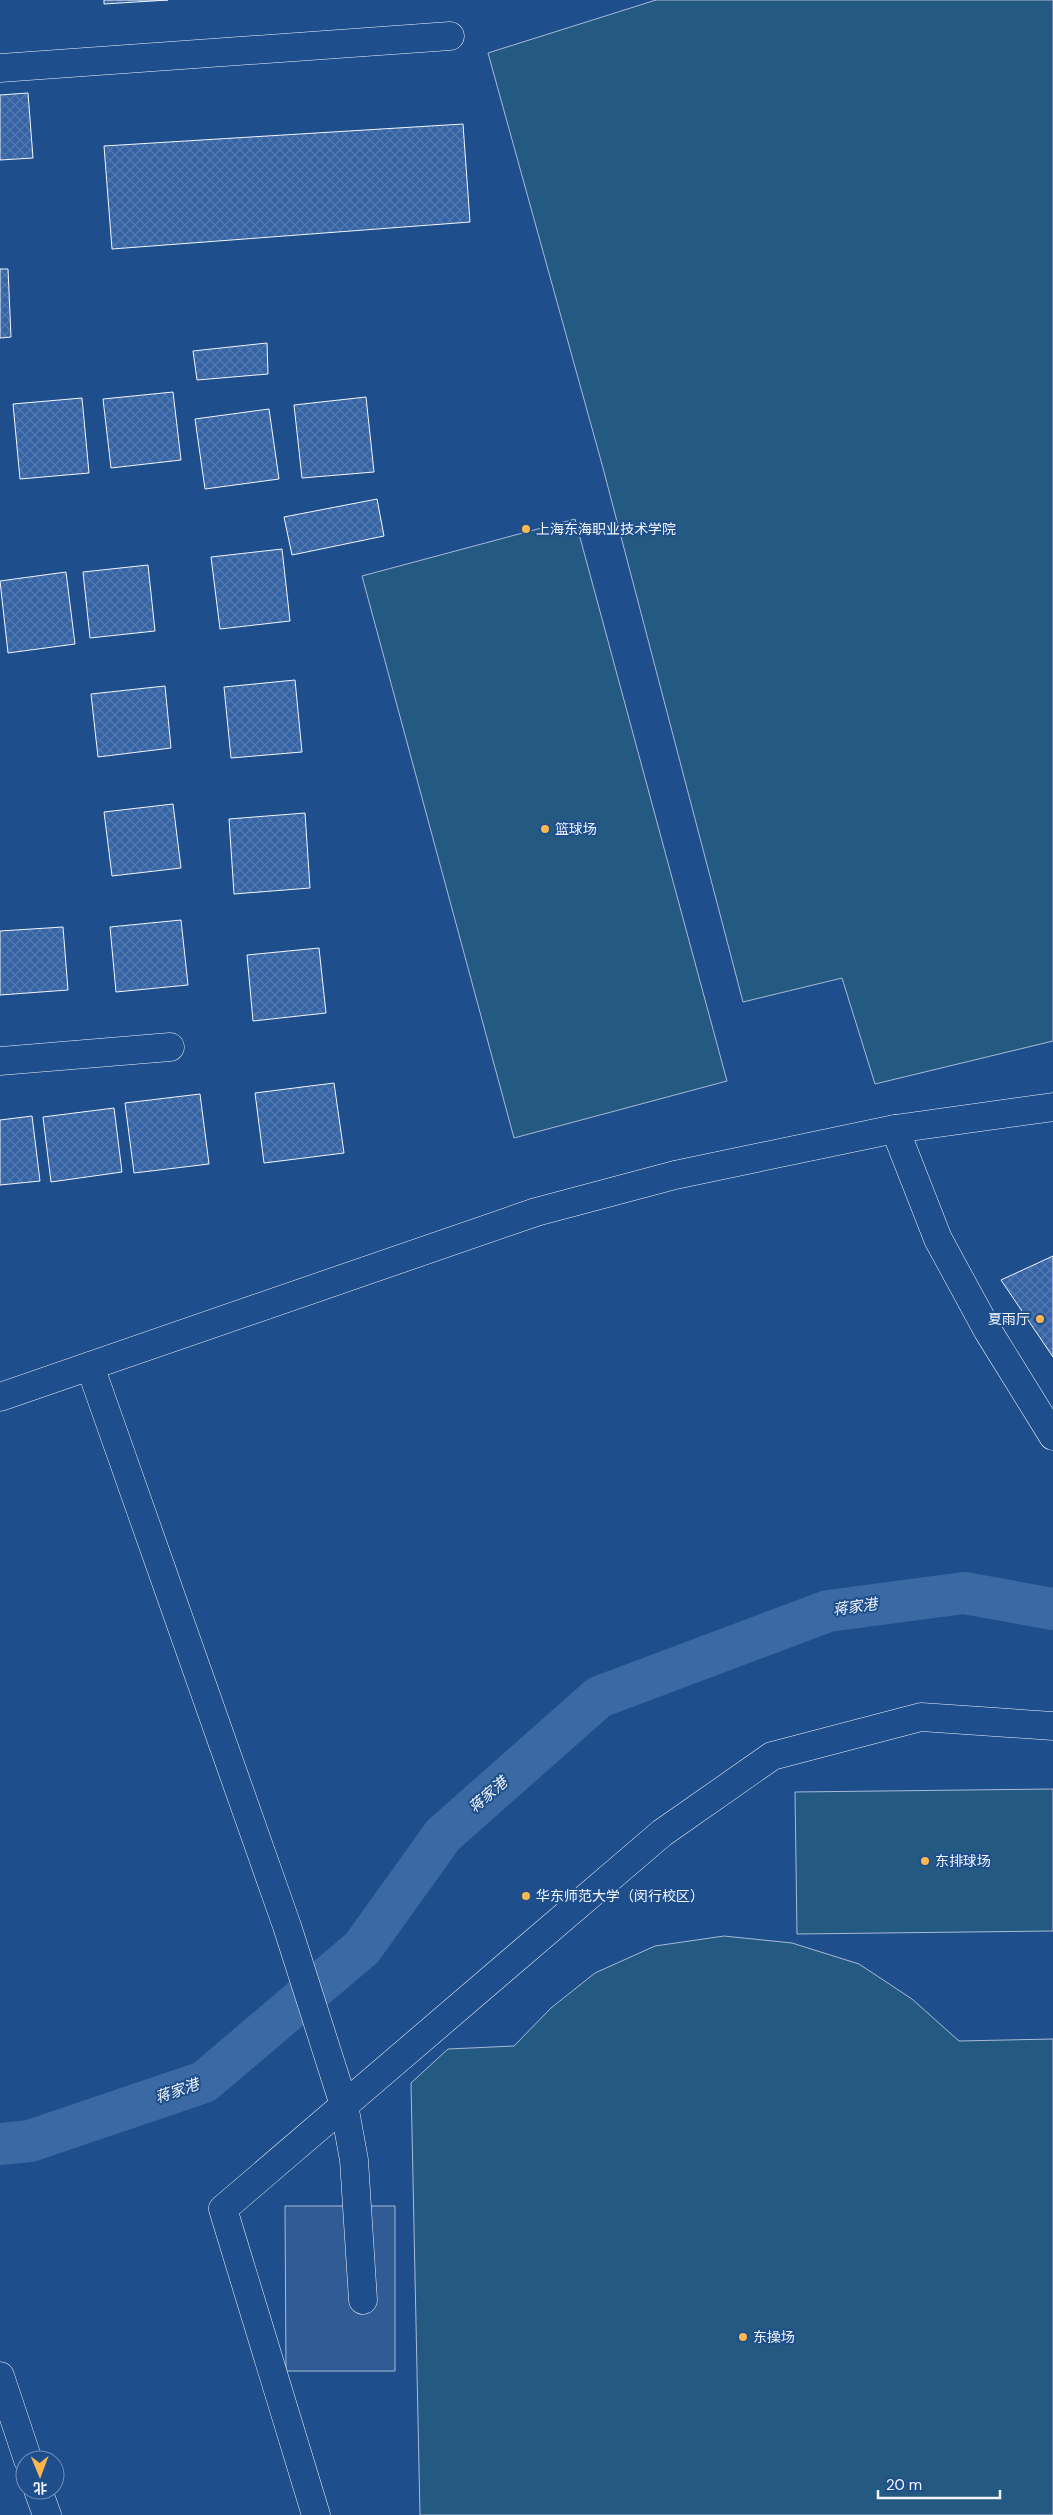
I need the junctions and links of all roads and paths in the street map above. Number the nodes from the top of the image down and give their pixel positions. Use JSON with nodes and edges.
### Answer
{"nodes":[{"id":1,"x":450,"y":36,"type":"dead end"},
{"id":2,"x":0,"y":68,"type":"edge"},
{"id":3,"x":170,"y":1047,"type":"dead end"},
{"id":4,"x":0,"y":1061,"type":"edge"},
{"id":5,"x":1053,"y":1107,"type":"edge"},
{"id":6,"x":895,"y":1129,"type":"junction"},
{"id":7,"x":90,"y":1366,"type":"junction"},
{"id":8,"x":0,"y":1397,"type":"edge"},
{"id":9,"x":1053,"y":1436,"type":"edge"},
{"id":10,"x":1053,"y":1726,"type":"edge"},
{"id":11,"x":344,"y":2105,"type":"junction"},
{"id":12,"x":362,"y":2300,"type":"dead end"},
{"id":13,"x":0,"y":2376,"type":"edge"},
{"id":14,"x":25,"y":2450,"type":"edge"},
{"id":15,"x":42,"y":2500,"type":"edge"},
{"id":16,"x":47,"y":2515,"type":"edge"},
{"id":17,"x":316,"y":2515,"type":"edge"}],
"edges":[{"from":1,"to":2,"type":"street"},
{"from":3,"to":4,"type":"street"},
{"from":5,"to":6,"type":"street"},
{"from":6,"to":7,"type":"street"},
{"from":6,"to":9,"type":"street"},
{"from":7,"to":8,"type":"street"},
{"from":7,"to":11,"type":"street"},
{"from":10,"to":11,"type":"street"},
{"from":11,"to":12,"type":"street"},
{"from":11,"to":17,"type":"street"},
{"from":13,"to":14,"type":"street"},
{"from":15,"to":16,"type":"street"}]}
